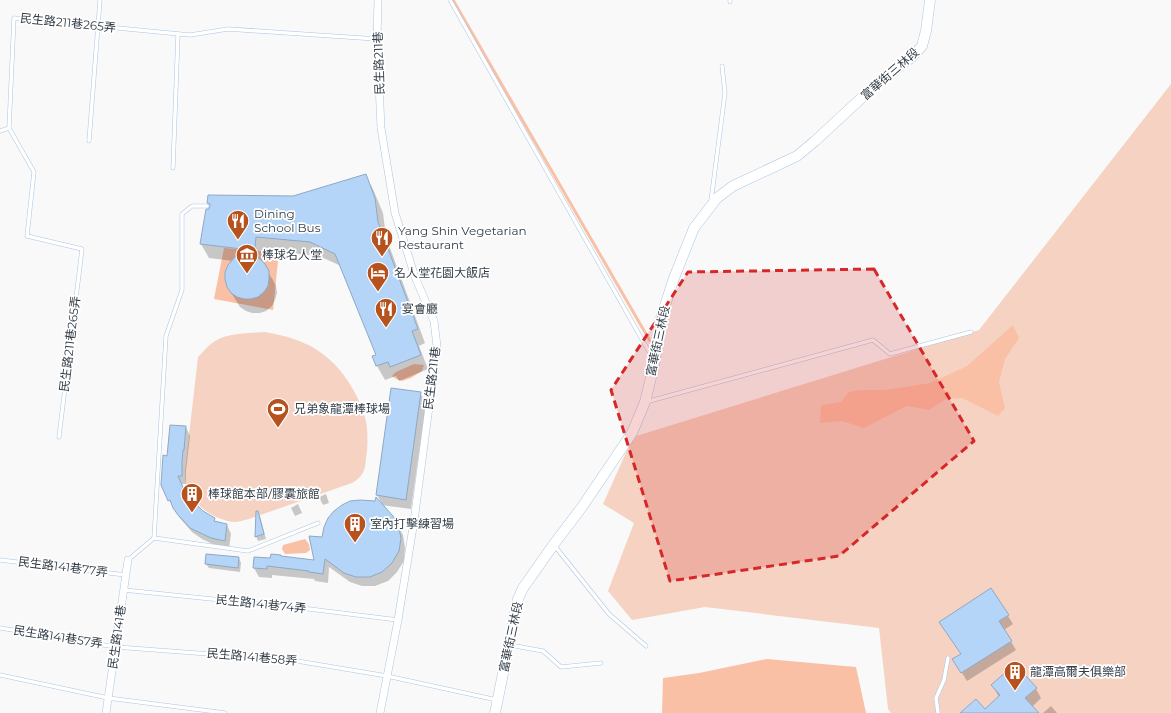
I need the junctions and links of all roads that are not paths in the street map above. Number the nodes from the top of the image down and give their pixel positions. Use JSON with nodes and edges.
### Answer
{"nodes":[{"id":1,"x":100,"y":0,"type":"edge"},
{"id":2,"x":378,"y":0,"type":"edge"},
{"id":3,"x":450,"y":0,"type":"edge"},
{"id":4,"x":930,"y":0,"type":"edge"},
{"id":5,"x":98,"y":26,"type":"junction"},
{"id":6,"x":178,"y":34,"type":"junction"},
{"id":7,"x":377,"y":39,"type":"junction"},
{"id":8,"x":722,"y":66,"type":"dead end"},
{"id":9,"x":9,"y":128,"type":"junction"},
{"id":10,"x":0,"y":131,"type":"edge"},
{"id":11,"x":89,"y":141,"type":"dead end"},
{"id":12,"x":173,"y":168,"type":"dead end"},
{"id":13,"x":207,"y":206,"type":"dead end"},
{"id":14,"x":711,"y":206,"type":"junction"},
{"id":15,"x":971,"y":332,"type":"dead end"},
{"id":16,"x":655,"y":361,"type":"junction"},
{"id":17,"x":645,"y":402,"type":"junction"},
{"id":18,"x":59,"y":437,"type":"dead end"},
{"id":19,"x":318,"y":523,"type":"dead end"},
{"id":20,"x":154,"y":538,"type":"junction"},
{"id":21,"x":554,"y":544,"type":"junction"},
{"id":22,"x":0,"y":560,"type":"edge"},
{"id":23,"x":128,"y":560,"type":"joint"},
{"id":24,"x":126,"y":575,"type":"junction"},
{"id":25,"x":124,"y":590,"type":"junction"},
{"id":26,"x":398,"y":620,"type":"junction"},
{"id":27,"x":0,"y":628,"type":"edge"},
{"id":28,"x":509,"y":644,"type":"junction"},
{"id":29,"x":646,"y":646,"type":"dead end"},
{"id":30,"x":116,"y":647,"type":"junction"},
{"id":31,"x":948,"y":658,"type":"dead end"},
{"id":32,"x":601,"y":663,"type":"dead end"},
{"id":33,"x":0,"y":675,"type":"edge"},
{"id":34,"x":387,"y":676,"type":"junction"},
{"id":35,"x":108,"y":698,"type":"junction"},
{"id":36,"x":497,"y":700,"type":"junction"},
{"id":37,"x":187,"y":708,"type":"junction"},
{"id":38,"x":106,"y":713,"type":"edge"},
{"id":39,"x":186,"y":713,"type":"edge"},
{"id":40,"x":225,"y":713,"type":"edge"},
{"id":41,"x":380,"y":713,"type":"edge"},
{"id":42,"x":494,"y":713,"type":"edge"},
{"id":43,"x":938,"y":713,"type":"edge"}],
"edges":[{"from":1,"to":5,"type":"lane"},
{"from":2,"to":7,"type":"street","name":"民生路211巷"},
{"from":3,"to":16,"type":"lane"},
{"from":4,"to":14,"type":"street","name":"富華街三林段"},
{"from":5,"to":6,"type":"lane","name":"民生路211巷265弄"},
{"from":5,"to":9,"type":"lane","name":"民生路211巷265弄"},
{"from":5,"to":11,"type":"lane"},
{"from":6,"to":7,"type":"lane","name":"民生路211巷265弄"},
{"from":6,"to":12,"type":"lane"},
{"from":7,"to":26,"type":"street","name":"民生路211巷"},
{"from":8,"to":14,"type":"lane"},
{"from":9,"to":10,"type":"lane"},
{"from":9,"to":18,"type":"lane","name":"民生路211巷265弄"},
{"from":13,"to":20,"type":"lane"},
{"from":14,"to":16,"type":"street","name":"富華街三林段"},
{"from":15,"to":17,"type":"lane"},
{"from":16,"to":17,"type":"street","name":"富華街三林段"},
{"from":17,"to":21,"type":"street","name":"富華街三林段"},
{"from":19,"to":20,"type":"lane"},
{"from":20,"to":23,"type":"lane"},
{"from":21,"to":28,"type":"street","name":"富華街三林段"},
{"from":21,"to":29,"type":"lane"},
{"from":22,"to":24,"type":"lane","name":"民生路141巷77弄"},
{"from":23,"to":24,"type":"street","name":"民生路141巷"},
{"from":24,"to":25,"type":"street","name":"民生路141巷"},
{"from":25,"to":26,"type":"lane","name":"民生路141巷74弄"},
{"from":25,"to":30,"type":"street","name":"民生路141巷"},
{"from":26,"to":34,"type":"street","name":"民生路211巷"},
{"from":27,"to":30,"type":"lane","name":"民生路141巷57弄"},
{"from":28,"to":32,"type":"lane"},
{"from":28,"to":36,"type":"street","name":"富華街三林段"},
{"from":30,"to":34,"type":"lane","name":"民生路141巷58弄"},
{"from":30,"to":35,"type":"street","name":"民生路141巷"},
{"from":31,"to":43,"type":"lane"},
{"from":33,"to":35,"type":"lane"},
{"from":34,"to":36,"type":"lane","name":"民生路141巷58弄"},
{"from":34,"to":41,"type":"street","name":"民生路211巷"},
{"from":35,"to":37,"type":"lane"},
{"from":35,"to":38,"type":"street","name":"民生路141巷"},
{"from":36,"to":42,"type":"street","name":"富華街三林段"},
{"from":37,"to":39,"type":"lane"},
{"from":37,"to":40,"type":"lane"}]}
